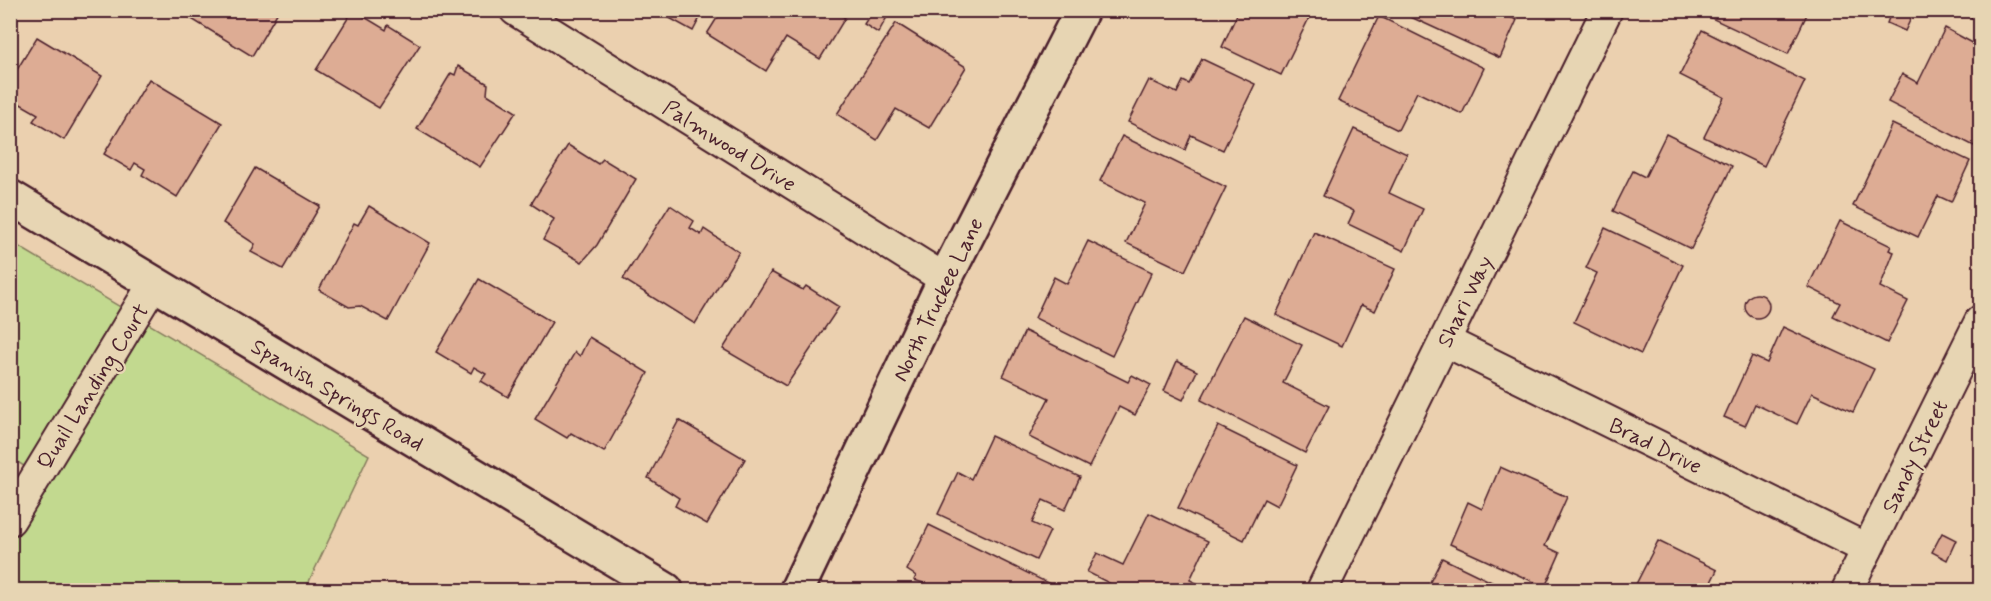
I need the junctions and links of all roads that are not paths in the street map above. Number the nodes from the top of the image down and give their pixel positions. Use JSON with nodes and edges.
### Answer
{"nodes":[{"id":1,"x":515,"y":10,"type":"edge"},
{"id":2,"x":1082,"y":10,"type":"edge"},
{"id":3,"x":1607,"y":10,"type":"edge"},
{"id":4,"x":10,"y":197,"type":"edge"},
{"id":5,"x":945,"y":279,"type":"junction"},
{"id":6,"x":154,"y":283,"type":"junction"},
{"id":7,"x":1980,"y":321,"type":"edge"},
{"id":8,"x":1444,"y":341,"type":"junction"},
{"id":9,"x":10,"y":520,"type":"edge"},
{"id":10,"x":1867,"y":549,"type":"junction"},
{"id":11,"x":666,"y":591,"type":"edge"},
{"id":12,"x":797,"y":591,"type":"edge"},
{"id":13,"x":1322,"y":591,"type":"edge"},
{"id":14,"x":1847,"y":591,"type":"edge"}],
"edges":[{"from":1,"to":5,"type":"street","name":"Palmwood Drive"},
{"from":2,"to":5,"type":"street","name":"North Truckee Lane"},
{"from":3,"to":8,"type":"street","name":"Shari Way"},
{"from":4,"to":6,"type":"street","name":"Spanish Springs Road"},
{"from":5,"to":12,"type":"street","name":"North Truckee Lane"},
{"from":6,"to":9,"type":"street","name":"Quail Landing Court"},
{"from":6,"to":11,"type":"street","name":"Spanish Springs Road"},
{"from":7,"to":10,"type":"street","name":"Sandy Street"},
{"from":8,"to":10,"type":"street","name":"Brad Drive"},
{"from":8,"to":13,"type":"street","name":"Shari Way"},
{"from":10,"to":14,"type":"street","name":"Sandy Street"}]}
